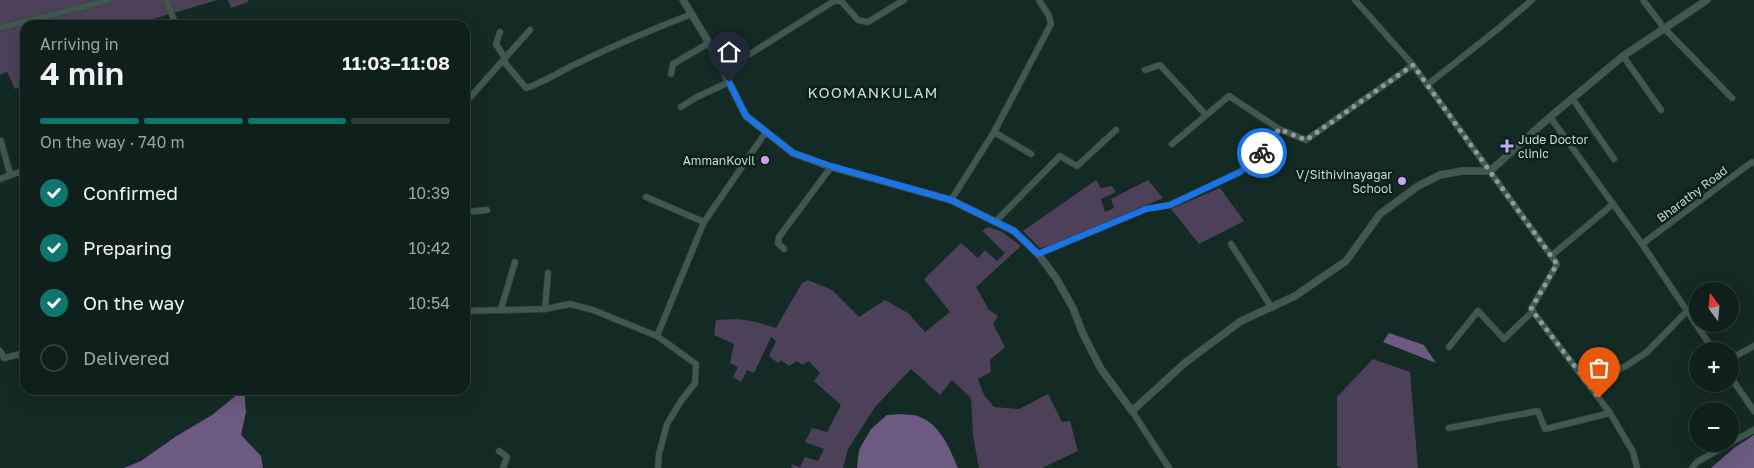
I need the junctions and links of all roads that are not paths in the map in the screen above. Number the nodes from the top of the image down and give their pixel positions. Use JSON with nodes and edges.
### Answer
{"nodes":[{"id":1,"x":109,"y":0,"type":"edge"},
{"id":2,"x":166,"y":0,"type":"edge"},
{"id":3,"x":684,"y":0,"type":"edge"},
{"id":4,"x":904,"y":0,"type":"edge"},
{"id":5,"x":1039,"y":0,"type":"edge"},
{"id":6,"x":1355,"y":0,"type":"edge"},
{"id":7,"x":1532,"y":0,"type":"edge"},
{"id":8,"x":1643,"y":0,"type":"edge"},
{"id":9,"x":1707,"y":0,"type":"edge"},
{"id":10,"x":692,"y":14,"type":"junction"},
{"id":11,"x":31,"y":20,"type":"edge"},
{"id":12,"x":174,"y":20,"type":"edge"},
{"id":13,"x":20,"y":23,"type":"edge"},
{"id":14,"x":0,"y":28,"type":"edge"},
{"id":15,"x":1664,"y":28,"type":"junction"},
{"id":16,"x":530,"y":30,"type":"dead end"},
{"id":17,"x":500,"y":32,"type":"dead end"},
{"id":18,"x":708,"y":43,"type":"junction"},
{"id":19,"x":1623,"y":56,"type":"junction"},
{"id":20,"x":504,"y":58,"type":"junction"},
{"id":21,"x":1413,"y":65,"type":"junction"},
{"id":22,"x":1145,"y":70,"type":"dead end"},
{"id":23,"x":723,"y":71,"type":"junction"},
{"id":24,"x":671,"y":74,"type":"dead end"},
{"id":25,"x":729,"y":82,"type":"junction"},
{"id":26,"x":1427,"y":85,"type":"junction"},
{"id":27,"x":470,"y":98,"type":"edge"},
{"id":28,"x":1572,"y":98,"type":"junction"},
{"id":29,"x":1732,"y":98,"type":"dead end"},
{"id":30,"x":681,"y":108,"type":"dead end"},
{"id":31,"x":1661,"y":110,"type":"dead end"},
{"id":32,"x":1206,"y":115,"type":"junction"},
{"id":33,"x":1550,"y":117,"type":"junction"},
{"id":34,"x":1279,"y":129,"type":"junction"},
{"id":35,"x":1116,"y":130,"type":"dead end"},
{"id":36,"x":766,"y":132,"type":"junction"},
{"id":37,"x":994,"y":132,"type":"junction"},
{"id":38,"x":0,"y":141,"type":"edge"},
{"id":39,"x":1172,"y":144,"type":"dead end"},
{"id":40,"x":1031,"y":154,"type":"dead end"},
{"id":41,"x":1614,"y":159,"type":"dead end"},
{"id":42,"x":1754,"y":163,"type":"edge"},
{"id":43,"x":831,"y":166,"type":"junction"},
{"id":44,"x":20,"y":171,"type":"edge"},
{"id":45,"x":1490,"y":171,"type":"junction"},
{"id":46,"x":10,"y":174,"type":"junction"},
{"id":47,"x":0,"y":179,"type":"edge"},
{"id":48,"x":646,"y":197,"type":"dead end"},
{"id":49,"x":951,"y":200,"type":"junction"},
{"id":50,"x":1613,"y":204,"type":"junction"},
{"id":51,"x":487,"y":210,"type":"dead end"},
{"id":52,"x":470,"y":212,"type":"edge"},
{"id":53,"x":704,"y":222,"type":"junction"},
{"id":54,"x":995,"y":222,"type":"junction"},
{"id":55,"x":1232,"y":244,"type":"dead end"},
{"id":56,"x":1642,"y":244,"type":"junction"},
{"id":57,"x":784,"y":249,"type":"dead end"},
{"id":58,"x":1038,"y":254,"type":"junction"},
{"id":59,"x":1551,"y":256,"type":"junction"},
{"id":60,"x":515,"y":262,"type":"dead end"},
{"id":61,"x":548,"y":273,"type":"dead end"},
{"id":62,"x":1272,"y":308,"type":"junction"},
{"id":63,"x":501,"y":309,"type":"junction"},
{"id":64,"x":545,"y":309,"type":"junction"},
{"id":65,"x":470,"y":311,"type":"edge"},
{"id":66,"x":1533,"y":311,"type":"junction"},
{"id":67,"x":1687,"y":311,"type":"junction"},
{"id":68,"x":657,"y":336,"type":"junction"},
{"id":69,"x":1708,"y":342,"type":"edge"},
{"id":70,"x":1754,"y":346,"type":"edge"},
{"id":71,"x":1449,"y":347,"type":"dead end"},
{"id":72,"x":0,"y":350,"type":"edge"},
{"id":73,"x":20,"y":354,"type":"edge"},
{"id":74,"x":1739,"y":354,"type":"edge"},
{"id":75,"x":1588,"y":383,"type":"junction"},
{"id":76,"x":1739,"y":389,"type":"edge"},
{"id":77,"x":1132,"y":411,"type":"junction"},
{"id":78,"x":1754,"y":411,"type":"edge"},
{"id":79,"x":1610,"y":413,"type":"junction"},
{"id":80,"x":1449,"y":428,"type":"dead end"},
{"id":81,"x":1754,"y":430,"type":"edge"},
{"id":82,"x":1739,"y":439,"type":"edge"},
{"id":83,"x":499,"y":451,"type":"dead end"},
{"id":84,"x":1716,"y":452,"type":"edge"},
{"id":85,"x":503,"y":468,"type":"edge"},
{"id":86,"x":658,"y":468,"type":"edge"},
{"id":87,"x":1169,"y":468,"type":"edge"},
{"id":88,"x":1637,"y":468,"type":"edge"},
{"id":89,"x":1692,"y":468,"type":"edge"}],
"edges":[{"from":1,"to":11,"type":"street"},
{"from":2,"to":12,"type":"street"},
{"from":3,"to":10,"type":"street"},
{"from":4,"to":23,"type":"street"},
{"from":5,"to":37,"type":"street"},
{"from":6,"to":21,"type":"street"},
{"from":7,"to":26,"type":"street"},
{"from":8,"to":15,"type":"street"},
{"from":9,"to":15,"type":"street"},
{"from":10,"to":18,"type":"street"},
{"from":10,"to":20,"type":"street"},
{"from":13,"to":14,"type":"street"},
{"from":15,"to":19,"type":"street"},
{"from":15,"to":29,"type":"street"},
{"from":16,"to":20,"type":"street"},
{"from":17,"to":20,"type":"street"},
{"from":18,"to":23,"type":"street"},
{"from":18,"to":24,"type":"street"},
{"from":19,"to":28,"type":"street"},
{"from":19,"to":31,"type":"street"},
{"from":20,"to":27,"type":"street"},
{"from":21,"to":26,"type":"street"},
{"from":21,"to":34,"type":"street"},
{"from":22,"to":32,"type":"street"},
{"from":23,"to":25,"type":"street"},
{"from":25,"to":30,"type":"street"},
{"from":25,"to":36,"type":"street"},
{"from":26,"to":45,"type":"street"},
{"from":28,"to":33,"type":"street"},
{"from":28,"to":41,"type":"street"},
{"from":32,"to":34,"type":"street"},
{"from":32,"to":39,"type":"street"},
{"from":33,"to":45,"type":"street"},
{"from":33,"to":50,"type":"street"},
{"from":34,"to":58,"type":"street"},
{"from":35,"to":54,"type":"street"},
{"from":36,"to":43,"type":"street"},
{"from":36,"to":53,"type":"street"},
{"from":37,"to":40,"type":"street"},
{"from":37,"to":49,"type":"street"},
{"from":38,"to":46,"type":"street"},
{"from":42,"to":56,"type":"street","name":"Bharathy Road"},
{"from":43,"to":49,"type":"street"},
{"from":43,"to":57,"type":"street"},
{"from":44,"to":46,"type":"street"},
{"from":45,"to":59,"type":"street"},
{"from":45,"to":62,"type":"street"},
{"from":46,"to":47,"type":"street"},
{"from":48,"to":53,"type":"street"},
{"from":49,"to":54,"type":"street"},
{"from":50,"to":56,"type":"street"},
{"from":50,"to":59,"type":"street"},
{"from":51,"to":52,"type":"street"},
{"from":53,"to":68,"type":"street"},
{"from":54,"to":58,"type":"street"},
{"from":55,"to":62,"type":"street"},
{"from":56,"to":67,"type":"street"},
{"from":58,"to":77,"type":"street"},
{"from":59,"to":66,"type":"street"},
{"from":60,"to":63,"type":"street"},
{"from":61,"to":64,"type":"street"},
{"from":62,"to":77,"type":"street"},
{"from":63,"to":64,"type":"street"},
{"from":63,"to":65,"type":"street"},
{"from":64,"to":68,"type":"street"},
{"from":66,"to":71,"type":"street"},
{"from":66,"to":75,"type":"street"},
{"from":67,"to":69,"type":"street"},
{"from":67,"to":75,"type":"street"},
{"from":68,"to":86,"type":"street"},
{"from":70,"to":74,"type":"street"},
{"from":72,"to":73,"type":"street"},
{"from":75,"to":79,"type":"street"},
{"from":76,"to":78,"type":"street"},
{"from":77,"to":87,"type":"street"},
{"from":79,"to":80,"type":"street"},
{"from":79,"to":88,"type":"street"},
{"from":81,"to":82,"type":"street"},
{"from":83,"to":85,"type":"street"},
{"from":84,"to":89,"type":"street"}]}
